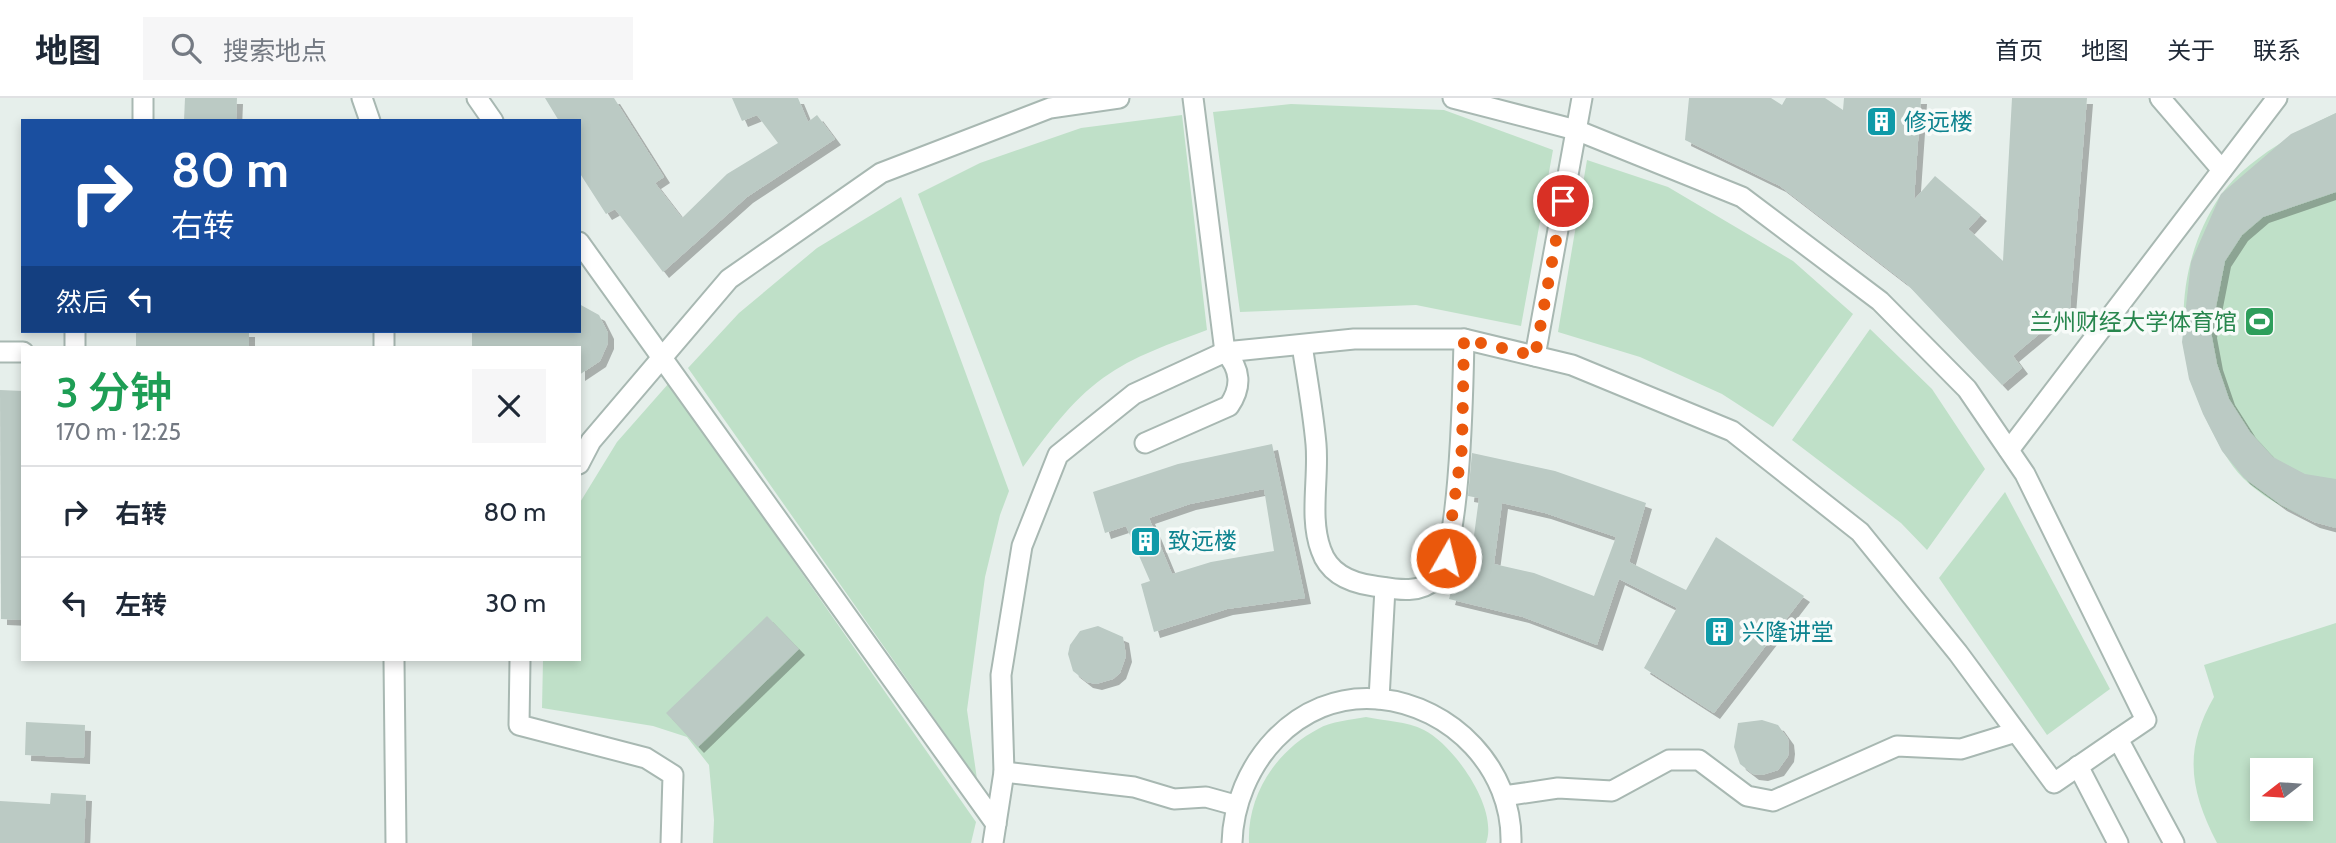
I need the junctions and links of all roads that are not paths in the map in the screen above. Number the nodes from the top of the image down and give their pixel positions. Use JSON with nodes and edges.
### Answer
{"nodes":[{"id":1,"x":143,"y":98,"type":"edge"},
{"id":2,"x":362,"y":98,"type":"edge"},
{"id":3,"x":477,"y":98,"type":"edge"},
{"id":4,"x":1119,"y":98,"type":"edge"},
{"id":5,"x":1193,"y":98,"type":"edge"},
{"id":6,"x":1453,"y":98,"type":"edge"},
{"id":7,"x":1582,"y":98,"type":"edge"},
{"id":8,"x":2160,"y":98,"type":"edge"},
{"id":9,"x":2277,"y":98,"type":"edge"},
{"id":10,"x":143,"y":119,"type":"edge"},
{"id":11,"x":369,"y":119,"type":"edge"},
{"id":12,"x":493,"y":119,"type":"edge"},
{"id":13,"x":1576,"y":130,"type":"junction"},
{"id":14,"x":2222,"y":170,"type":"junction"},
{"id":15,"x":581,"y":245,"type":"edge"},
{"id":16,"x":1464,"y":339,"type":"junction"},
{"id":17,"x":1302,"y":345,"type":"junction"},
{"id":18,"x":0,"y":352,"type":"edge"},
{"id":19,"x":21,"y":352,"type":"edge"},
{"id":20,"x":1225,"y":352,"type":"junction"},
{"id":21,"x":1535,"y":356,"type":"junction"},
{"id":22,"x":663,"y":360,"type":"junction"},
{"id":23,"x":1145,"y":443,"type":"dead end"},
{"id":24,"x":2009,"y":450,"type":"junction"},
{"id":25,"x":581,"y":460,"type":"edge"},
{"id":26,"x":1385,"y":588,"type":"junction"},
{"id":27,"x":394,"y":661,"type":"edge"},
{"id":28,"x":520,"y":661,"type":"edge"},
{"id":29,"x":1379,"y":699,"type":"junction"},
{"id":30,"x":2016,"y":732,"type":"junction"},
{"id":31,"x":2118,"y":738,"type":"junction"},
{"id":32,"x":2078,"y":766,"type":"junction"},
{"id":33,"x":1004,"y":772,"type":"junction"},
{"id":34,"x":1504,"y":796,"type":"junction"},
{"id":35,"x":1236,"y":806,"type":"junction"},
{"id":36,"x":994,"y":833,"type":"edge"},
{"id":37,"x":396,"y":843,"type":"edge"},
{"id":38,"x":671,"y":843,"type":"edge"},
{"id":39,"x":1232,"y":843,"type":"edge"},
{"id":40,"x":1511,"y":843,"type":"edge"},
{"id":41,"x":2118,"y":843,"type":"edge"},
{"id":42,"x":2174,"y":843,"type":"edge"}],
"edges":[{"from":1,"to":10,"type":"street"},
{"from":2,"to":11,"type":"street"},
{"from":3,"to":12,"type":"street"},
{"from":4,"to":22,"type":"street"},
{"from":5,"to":20,"type":"street"},
{"from":6,"to":13,"type":"street"},
{"from":7,"to":13,"type":"street"},
{"from":8,"to":14,"type":"street"},
{"from":9,"to":14,"type":"street"},
{"from":13,"to":21,"type":"street"},
{"from":13,"to":24,"type":"street"},
{"from":14,"to":24,"type":"street"},
{"from":15,"to":22,"type":"street"},
{"from":16,"to":17,"type":"street"},
{"from":16,"to":21,"type":"street"},
{"from":16,"to":26,"type":"street"},
{"from":17,"to":20,"type":"street"},
{"from":17,"to":26,"type":"street"},
{"from":18,"to":19,"type":"street"},
{"from":20,"to":23,"type":"street"},
{"from":20,"to":33,"type":"street"},
{"from":21,"to":30,"type":"street"},
{"from":22,"to":25,"type":"street"},
{"from":22,"to":36,"type":"street"},
{"from":24,"to":31,"type":"street"},
{"from":26,"to":29,"type":"street"},
{"from":27,"to":37,"type":"street"},
{"from":28,"to":38,"type":"street"},
{"from":29,"to":34,"type":"street"},
{"from":29,"to":35,"type":"street"},
{"from":30,"to":32,"type":"street"},
{"from":30,"to":34,"type":"street"},
{"from":31,"to":32,"type":"street"},
{"from":31,"to":42,"type":"street"},
{"from":32,"to":41,"type":"street"},
{"from":33,"to":35,"type":"street"},
{"from":33,"to":36,"type":"street"},
{"from":34,"to":40,"type":"street"},
{"from":35,"to":39,"type":"street"}]}
